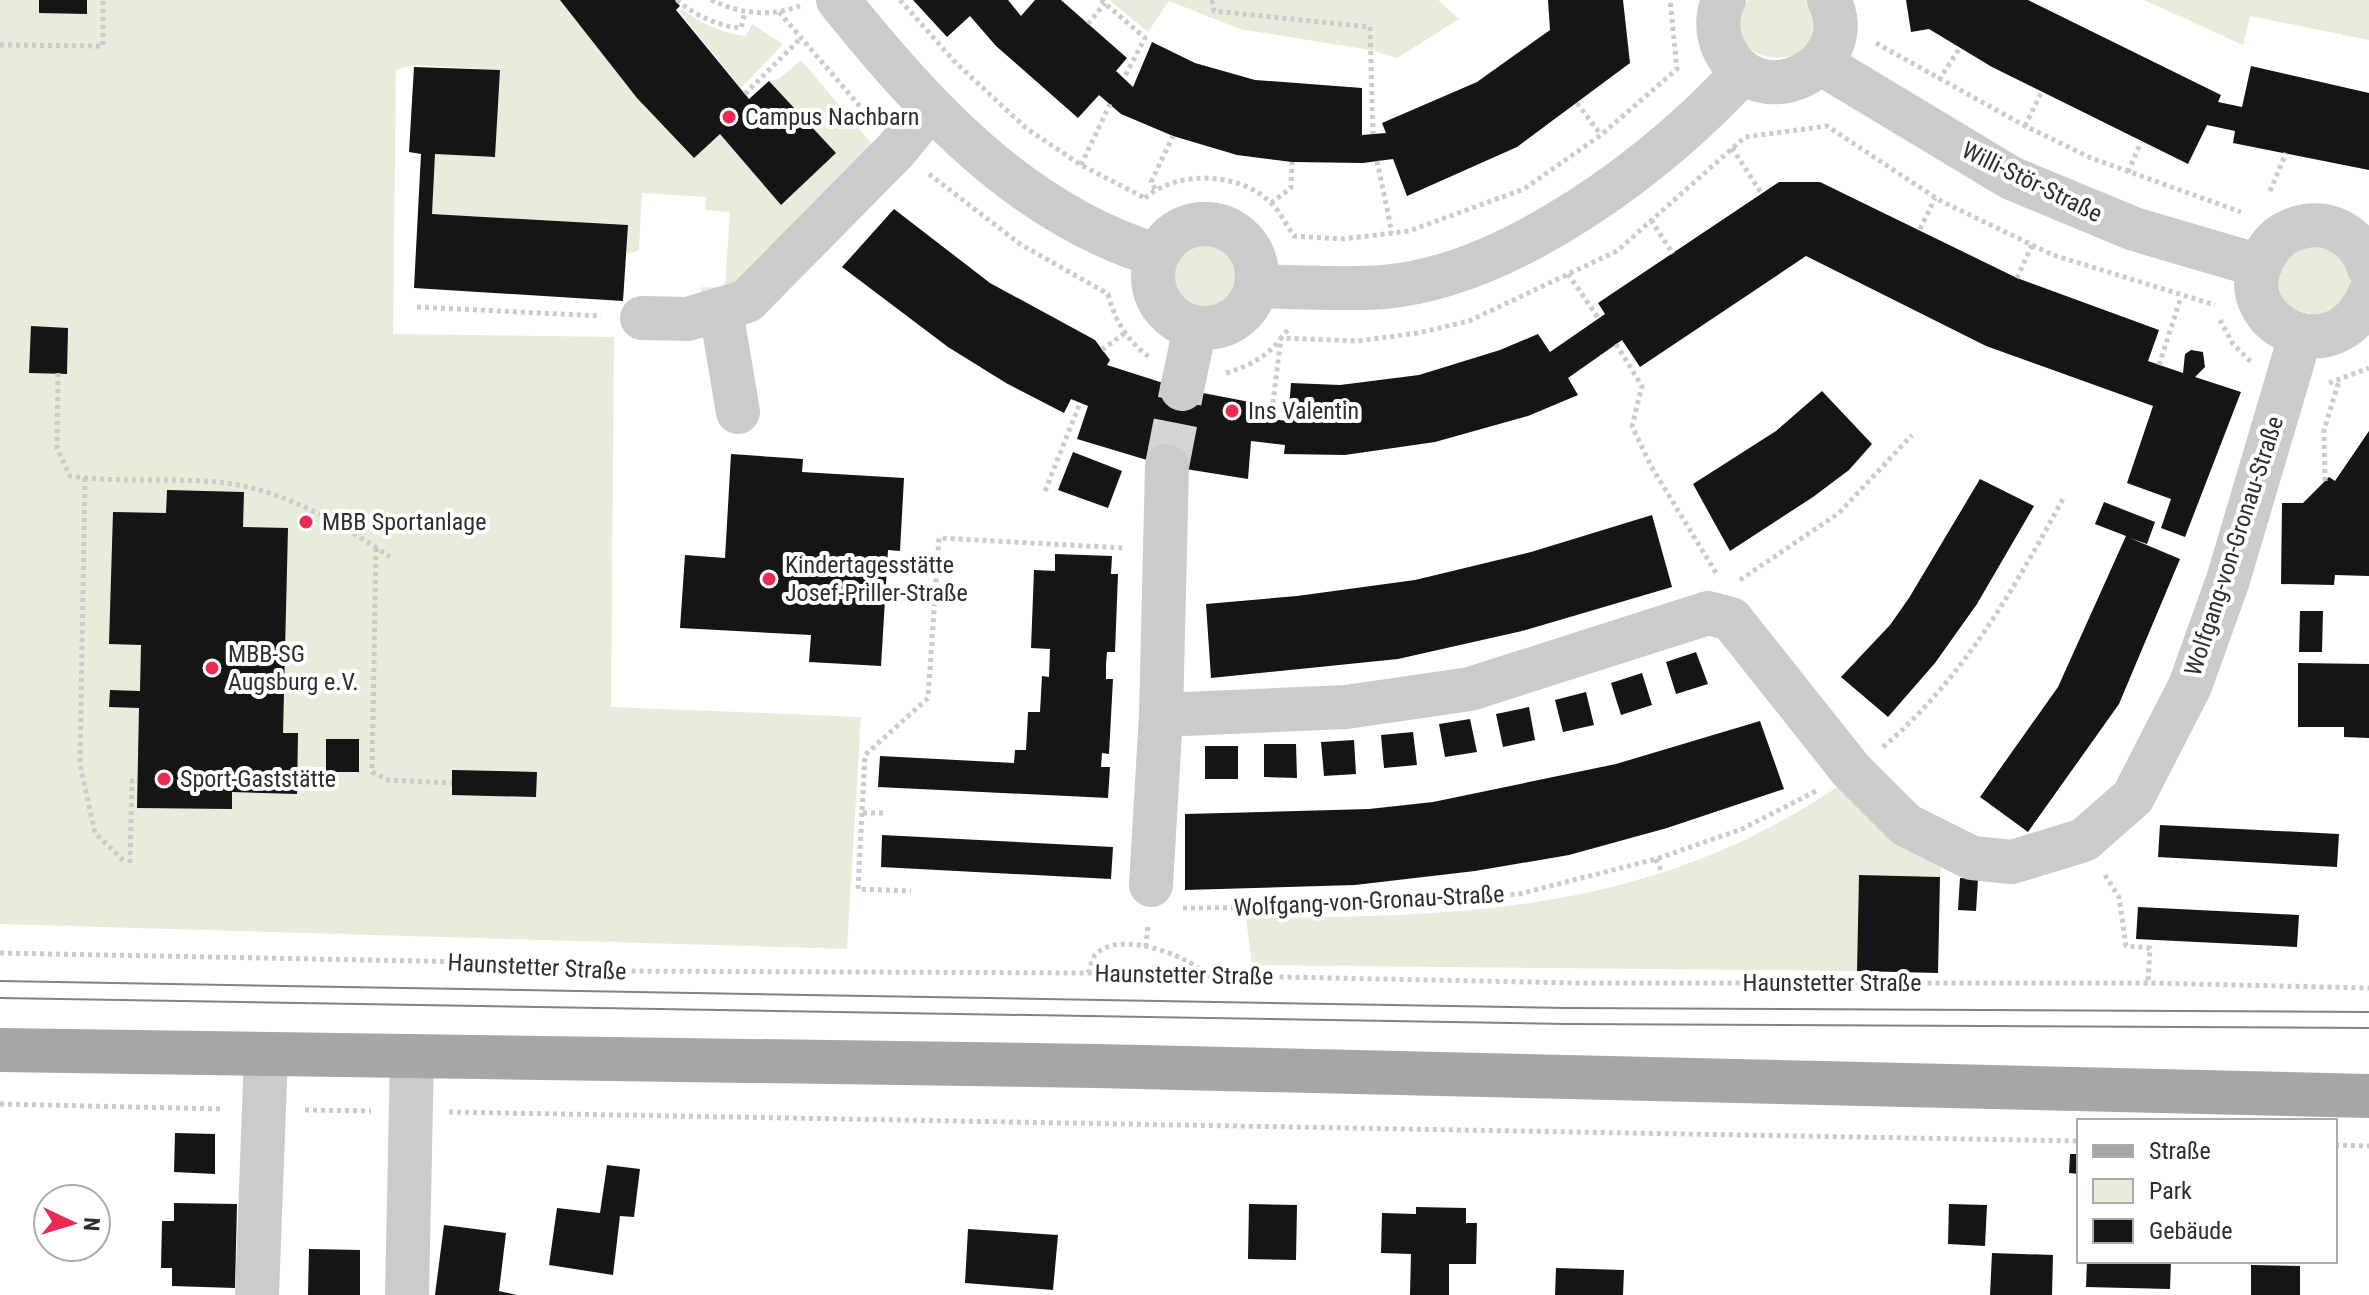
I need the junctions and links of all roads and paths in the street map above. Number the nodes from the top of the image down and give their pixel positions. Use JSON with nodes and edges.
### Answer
{"nodes":[{"id":1,"x":103,"y":0,"type":"edge"},
{"id":2,"x":677,"y":0,"type":"edge"},
{"id":3,"x":711,"y":0,"type":"edge"},
{"id":4,"x":838,"y":0,"type":"edge"},
{"id":5,"x":900,"y":0,"type":"edge"},
{"id":6,"x":1212,"y":0,"type":"edge"},
{"id":7,"x":1670,"y":0,"type":"edge"},
{"id":8,"x":1724,"y":0,"type":"edge"},
{"id":9,"x":1829,"y":0,"type":"edge"},
{"id":10,"x":1103,"y":2,"type":"edge"},
{"id":11,"x":745,"y":12,"type":"junction"},
{"id":12,"x":779,"y":12,"type":"dead end"},
{"id":13,"x":1088,"y":24,"type":"dead end"},
{"id":14,"x":800,"y":39,"type":"dead end"},
{"id":15,"x":1876,"y":43,"type":"dead end"},
{"id":16,"x":0,"y":45,"type":"edge"},
{"id":17,"x":1959,"y":49,"type":"dead end"},
{"id":18,"x":1820,"y":63,"type":"junction"},
{"id":19,"x":1743,"y":72,"type":"junction"},
{"id":20,"x":1124,"y":78,"type":"dead end"},
{"id":21,"x":1939,"y":80,"type":"junction"},
{"id":22,"x":2041,"y":93,"type":"dead end"},
{"id":23,"x":745,"y":94,"type":"dead end"},
{"id":24,"x":1577,"y":103,"type":"dead end"},
{"id":25,"x":1110,"y":104,"type":"dead end"},
{"id":26,"x":929,"y":109,"type":"junction"},
{"id":27,"x":2025,"y":126,"type":"junction"},
{"id":28,"x":1373,"y":134,"type":"dead end"},
{"id":29,"x":1601,"y":135,"type":"junction"},
{"id":30,"x":1173,"y":136,"type":"dead end"},
{"id":31,"x":2141,"y":142,"type":"dead end"},
{"id":32,"x":1732,"y":148,"type":"dead end"},
{"id":33,"x":2286,"y":153,"type":"dead end"},
{"id":34,"x":1377,"y":161,"type":"dead end"},
{"id":35,"x":1292,"y":162,"type":"dead end"},
{"id":36,"x":1081,"y":165,"type":"junction"},
{"id":37,"x":2128,"y":172,"type":"junction"},
{"id":38,"x":1155,"y":189,"type":"junction"},
{"id":39,"x":2270,"y":191,"type":"dead end"},
{"id":40,"x":1762,"y":194,"type":"dead end"},
{"id":41,"x":1145,"y":198,"type":"junction"},
{"id":42,"x":1935,"y":198,"type":"dead end"},
{"id":43,"x":1271,"y":203,"type":"junction"},
{"id":44,"x":2241,"y":212,"type":"dead end"},
{"id":45,"x":1651,"y":220,"type":"dead end"},
{"id":46,"x":1920,"y":229,"type":"dead end"},
{"id":47,"x":1392,"y":233,"type":"junction"},
{"id":48,"x":1113,"y":242,"type":"junction"},
{"id":49,"x":2032,"y":245,"type":"dead end"},
{"id":50,"x":1673,"y":254,"type":"dead end"},
{"id":51,"x":1156,"y":255,"type":"junction"},
{"id":52,"x":2260,"y":266,"type":"junction"},
{"id":53,"x":2369,"y":268,"type":"edge"},
{"id":54,"x":1568,"y":274,"type":"dead end"},
{"id":55,"x":2017,"y":278,"type":"dead end"},
{"id":56,"x":1256,"y":286,"type":"junction"},
{"id":57,"x":1108,"y":294,"type":"dead end"},
{"id":58,"x":2369,"y":295,"type":"edge"},
{"id":59,"x":2181,"y":297,"type":"dead end"},
{"id":60,"x":417,"y":307,"type":"dead end"},
{"id":61,"x":721,"y":311,"type":"junction"},
{"id":62,"x":642,"y":318,"type":"joint"},
{"id":63,"x":1599,"y":319,"type":"dead end"},
{"id":64,"x":1195,"y":328,"type":"junction"},
{"id":65,"x":1125,"y":333,"type":"dead end"},
{"id":66,"x":2300,"y":337,"type":"junction"},
{"id":67,"x":1281,"y":338,"type":"dead end"},
{"id":68,"x":1616,"y":344,"type":"dead end"},
{"id":69,"x":1102,"y":350,"type":"dead end"},
{"id":70,"x":2159,"y":365,"type":"dead end"},
{"id":71,"x":58,"y":373,"type":"dead end"},
{"id":72,"x":2339,"y":381,"type":"dead end"},
{"id":73,"x":1182,"y":389,"type":"tunnel mouth"},
{"id":74,"x":1080,"y":403,"type":"dead end"},
{"id":75,"x":738,"y":412,"type":"dead end"},
{"id":76,"x":1271,"y":419,"type":"dead end"},
{"id":77,"x":1912,"y":435,"type":"dead end"},
{"id":78,"x":1167,"y":466,"type":"tunnel mouth"},
{"id":79,"x":85,"y":478,"type":"junction"},
{"id":80,"x":2325,"y":481,"type":"dead end"},
{"id":81,"x":1045,"y":491,"type":"dead end"},
{"id":82,"x":2064,"y":497,"type":"dead end"},
{"id":83,"x":376,"y":547,"type":"junction"},
{"id":84,"x":1162,"y":552,"type":"junction"},
{"id":85,"x":390,"y":557,"type":"dead end"},
{"id":86,"x":1718,"y":577,"type":"dead end"},
{"id":87,"x":1732,"y":585,"type":"dead end"},
{"id":88,"x":1161,"y":715,"type":"junction"},
{"id":89,"x":1851,"y":770,"type":"junction"},
{"id":90,"x":137,"y":781,"type":"dead end"},
{"id":91,"x":452,"y":783,"type":"dead end"},
{"id":92,"x":862,"y":813,"type":"junction"},
{"id":93,"x":883,"y":813,"type":"dead end"},
{"id":94,"x":2084,"y":840,"type":"junction"},
{"id":95,"x":1656,"y":859,"type":"junction"},
{"id":96,"x":1662,"y":873,"type":"dead end"},
{"id":97,"x":911,"y":891,"type":"dead end"},
{"id":98,"x":1165,"y":897,"type":"joint"},
{"id":99,"x":0,"y":953,"type":"edge"},
{"id":100,"x":1088,"y":973,"type":"junction"},
{"id":101,"x":1207,"y":975,"type":"junction"},
{"id":102,"x":2148,"y":983,"type":"junction"},
{"id":103,"x":2369,"y":988,"type":"edge"},
{"id":104,"x":0,"y":1050,"type":"edge"},
{"id":105,"x":266,"y":1055,"type":"junction"},
{"id":106,"x":412,"y":1056,"type":"junction"},
{"id":107,"x":2369,"y":1096,"type":"edge"},
{"id":108,"x":0,"y":1104,"type":"edge"},
{"id":109,"x":264,"y":1109,"type":"junction"},
{"id":110,"x":411,"y":1112,"type":"junction"},
{"id":111,"x":2077,"y":1141,"type":"edge"},
{"id":112,"x":2337,"y":1145,"type":"edge"},
{"id":113,"x":2369,"y":1146,"type":"edge"},
{"id":114,"x":257,"y":1295,"type":"edge"},
{"id":115,"x":407,"y":1295,"type":"edge"}],
"edges":[{"from":1,"to":16,"type":"path"},
{"from":2,"to":11,"type":"path"},
{"from":3,"to":11,"type":"path"},
{"from":4,"to":26,"type":"street"},
{"from":5,"to":36,"type":"path"},
{"from":6,"to":28,"type":"path"},
{"from":7,"to":29,"type":"path"},
{"from":8,"to":19,"type":"street"},
{"from":9,"to":18,"type":"street"},
{"from":10,"to":13,"type":"path"},
{"from":10,"to":20,"type":"path"},
{"from":11,"to":12,"type":"path"},
{"from":14,"to":23,"type":"path"},
{"from":15,"to":21,"type":"path"},
{"from":17,"to":21,"type":"path"},
{"from":18,"to":19,"type":"street"},
{"from":18,"to":52,"type":"street","name":"Willi-Stör-Straße"},
{"from":19,"to":56,"type":"street"},
{"from":21,"to":27,"type":"path"},
{"from":22,"to":27,"type":"path"},
{"from":24,"to":29,"type":"path"},
{"from":25,"to":36,"type":"path"},
{"from":26,"to":48,"type":"street"},
{"from":26,"to":61,"type":"street"},
{"from":27,"to":37,"type":"path"},
{"from":29,"to":47,"type":"path"},
{"from":30,"to":38,"type":"path"},
{"from":31,"to":37,"type":"path"},
{"from":32,"to":40,"type":"path"},
{"from":33,"to":39,"type":"path"},
{"from":34,"to":47,"type":"path"},
{"from":35,"to":43,"type":"path"},
{"from":36,"to":41,"type":"path"},
{"from":37,"to":44,"type":"path"},
{"from":38,"to":41,"type":"path"},
{"from":38,"to":43,"type":"path"},
{"from":41,"to":48,"type":"path"},
{"from":42,"to":46,"type":"path"},
{"from":43,"to":47,"type":"path"},
{"from":45,"to":50,"type":"path"},
{"from":48,"to":51,"type":"street"},
{"from":48,"to":57,"type":"path"},
{"from":49,"to":55,"type":"path"},
{"from":51,"to":56,"type":"street"},
{"from":51,"to":64,"type":"street"},
{"from":52,"to":53,"type":"street"},
{"from":52,"to":66,"type":"street"},
{"from":54,"to":63,"type":"path"},
{"from":56,"to":64,"type":"street"},
{"from":58,"to":66,"type":"street"},
{"from":59,"to":70,"type":"path"},
{"from":60,"to":62,"type":"path"},
{"from":61,"to":62,"type":"street"},
{"from":61,"to":75,"type":"street"},
{"from":64,"to":73,"type":"street"},
{"from":65,"to":69,"type":"path"},
{"from":66,"to":94,"type":"street","name":"Wolfgang-von-Gronau-Straße"},
{"from":67,"to":76,"type":"path"},
{"from":68,"to":86,"type":"path"},
{"from":71,"to":79,"type":"path"},
{"from":72,"to":80,"type":"path"},
{"from":74,"to":81,"type":"path"},
{"from":77,"to":87,"type":"path"},
{"from":78,"to":84,"type":"street"},
{"from":79,"to":83,"type":"path"},
{"from":79,"to":90,"type":"path"},
{"from":82,"to":89,"type":"path","name":"Wolfgang-von-Gronau-Straße"},
{"from":83,"to":85,"type":"path"},
{"from":83,"to":91,"type":"path"},
{"from":84,"to":88,"type":"street"},
{"from":84,"to":92,"type":"path"},
{"from":88,"to":89,"type":"street","name":"Wolfgang-von-Gronau-Straße"},
{"from":88,"to":98,"type":"street"},
{"from":89,"to":94,"type":"street","name":"Wolfgang-von-Gronau-Straße"},
{"from":89,"to":95,"type":"path","name":"Wolfgang-von-Gronau-Straße"},
{"from":92,"to":93,"type":"path"},
{"from":92,"to":97,"type":"path"},
{"from":94,"to":102,"type":"path"},
{"from":95,"to":96,"type":"path"},
{"from":95,"to":98,"type":"path","name":"Wolfgang-von-Gronau-Straße"},
{"from":99,"to":100,"type":"path","name":"Haunstetter Straße"},
{"from":100,"to":101,"type":"path","name":"Haunstetter Straße"},
{"from":100,"to":101,"type":"path"},
{"from":101,"to":102,"type":"path","name":"Haunstetter Straße"},
{"from":102,"to":103,"type":"path","name":"Haunstetter Straße"},
{"from":104,"to":105,"type":"main road"},
{"from":105,"to":106,"type":"main road"},
{"from":105,"to":109,"type":"street"},
{"from":106,"to":107,"type":"main road"},
{"from":106,"to":110,"type":"street"},
{"from":108,"to":109,"type":"path"},
{"from":109,"to":110,"type":"path"},
{"from":109,"to":114,"type":"street"},
{"from":110,"to":111,"type":"path"},
{"from":110,"to":115,"type":"street"},
{"from":112,"to":113,"type":"path"}]}
